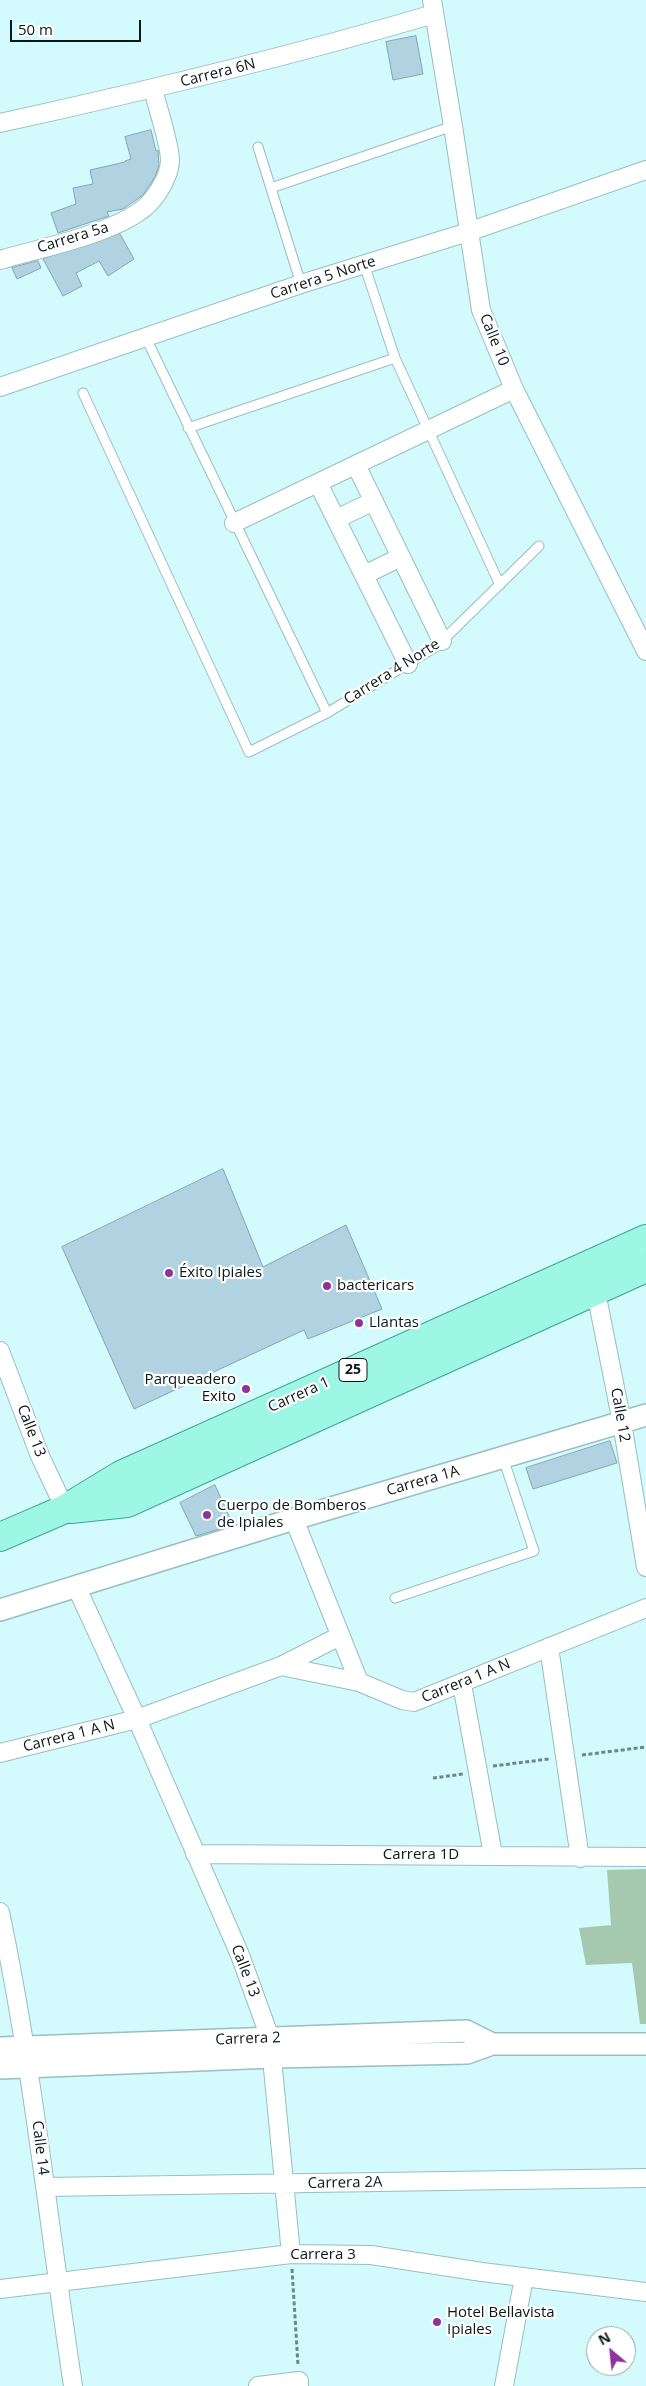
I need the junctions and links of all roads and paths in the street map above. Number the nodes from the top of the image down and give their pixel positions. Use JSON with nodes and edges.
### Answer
{"nodes":[{"id":1,"x":433,"y":7,"type":"edge"},
{"id":2,"x":153,"y":89,"type":"junction"},
{"id":3,"x":0,"y":123,"type":"edge"},
{"id":4,"x":453,"y":126,"type":"junction"},
{"id":5,"x":258,"y":147,"type":"dead end"},
{"id":6,"x":646,"y":170,"type":"edge"},
{"id":7,"x":271,"y":188,"type":"junction"},
{"id":8,"x":468,"y":232,"type":"junction"},
{"id":9,"x":0,"y":260,"type":"edge"},
{"id":10,"x":364,"y":264,"type":"junction"},
{"id":11,"x":302,"y":284,"type":"junction"},
{"id":12,"x":146,"y":338,"type":"junction"},
{"id":13,"x":395,"y":358,"type":"junction"},
{"id":14,"x":0,"y":387,"type":"edge"},
{"id":15,"x":514,"y":389,"type":"junction"},
{"id":16,"x":84,"y":393,"type":"dead end"},
{"id":17,"x":188,"y":428,"type":"junction"},
{"id":18,"x":428,"y":430,"type":"junction"},
{"id":19,"x":356,"y":465,"type":"junction"},
{"id":20,"x":318,"y":483,"type":"junction"},
{"id":21,"x":374,"y":501,"type":"junction"},
{"id":22,"x":336,"y":519,"type":"junction"},
{"id":23,"x":234,"y":523,"type":"junction"},
{"id":24,"x":539,"y":546,"type":"dead end"},
{"id":25,"x":401,"y":557,"type":"junction"},
{"id":26,"x":364,"y":575,"type":"junction"},
{"id":27,"x":500,"y":585,"type":"junction"},
{"id":28,"x":442,"y":641,"type":"junction"},
{"id":29,"x":646,"y":651,"type":"edge"},
{"id":30,"x":408,"y":664,"type":"junction"},
{"id":31,"x":327,"y":713,"type":"junction"},
{"id":32,"x":646,"y":1239,"type":"edge"},
{"id":33,"x":589,"y":1265,"type":"junction"},
{"id":34,"x":646,"y":1268,"type":"edge"},
{"id":35,"x":597,"y":1290,"type":"junction"},
{"id":36,"x":0,"y":1351,"type":"edge"},
{"id":37,"x":646,"y":1415,"type":"edge"},
{"id":38,"x":249,"y":1418,"type":"junction"},
{"id":39,"x":622,"y":1423,"type":"junction"},
{"id":40,"x":260,"y":1443,"type":"junction"},
{"id":41,"x":503,"y":1458,"type":"junction"},
{"id":42,"x":65,"y":1509,"type":"junction"},
{"id":43,"x":294,"y":1519,"type":"junction"},
{"id":44,"x":0,"y":1537,"type":"edge"},
{"id":45,"x":646,"y":1567,"type":"edge"},
{"id":46,"x":76,"y":1586,"type":"junction"},
{"id":47,"x":395,"y":1598,"type":"dead end"},
{"id":48,"x":646,"y":1608,"type":"edge"},
{"id":49,"x":0,"y":1610,"type":"edge"},
{"id":50,"x":340,"y":1636,"type":"junction"},
{"id":51,"x":549,"y":1648,"type":"junction"},
{"id":52,"x":281,"y":1666,"type":"junction"},
{"id":53,"x":359,"y":1682,"type":"junction"},
{"id":54,"x":462,"y":1684,"type":"junction"},
{"id":55,"x":138,"y":1718,"type":"junction"},
{"id":56,"x":0,"y":1753,"type":"edge"},
{"id":57,"x":478,"y":1772,"type":"junction"},
{"id":58,"x":433,"y":1778,"type":"dead end"},
{"id":59,"x":195,"y":1854,"type":"junction"},
{"id":60,"x":493,"y":1855,"type":"junction"},
{"id":61,"x":646,"y":1857,"type":"edge"},
{"id":62,"x":580,"y":1858,"type":"junction"},
{"id":63,"x":0,"y":1912,"type":"edge"},
{"id":64,"x":646,"y":2044,"type":"edge"},
{"id":65,"x":0,"y":2048,"type":"edge"},
{"id":66,"x":272,"y":2048,"type":"junction"},
{"id":67,"x":28,"y":2057,"type":"junction"},
{"id":68,"x":0,"y":2068,"type":"edge"},
{"id":69,"x":646,"y":2178,"type":"edge"},
{"id":70,"x":284,"y":2184,"type":"junction"},
{"id":71,"x":45,"y":2187,"type":"junction"},
{"id":72,"x":291,"y":2254,"type":"junction"},
{"id":73,"x":524,"y":2277,"type":"junction"},
{"id":74,"x":57,"y":2283,"type":"junction"},
{"id":75,"x":0,"y":2289,"type":"edge"},
{"id":76,"x":646,"y":2292,"type":"edge"},
{"id":77,"x":299,"y":2383,"type":"edge"},
{"id":78,"x":73,"y":2386,"type":"edge"},
{"id":79,"x":258,"y":2386,"type":"edge"},
{"id":80,"x":504,"y":2386,"type":"edge"}],
"edges":[{"from":1,"to":2,"type":"street","name":"Carrera 6N"},
{"from":1,"to":4,"type":"street","name":"Calle 10"},
{"from":2,"to":3,"type":"street","name":"Carrera 6N"},
{"from":2,"to":9,"type":"street","name":"Carrera 5a"},
{"from":4,"to":7,"type":"lane"},
{"from":4,"to":8,"type":"street","name":"Calle 10"},
{"from":5,"to":7,"type":"lane"},
{"from":6,"to":8,"type":"street","name":"Carrera 5 Norte"},
{"from":7,"to":11,"type":"lane"},
{"from":8,"to":10,"type":"street","name":"Carrera 5 Norte"},
{"from":8,"to":15,"type":"street","name":"Calle 10"},
{"from":10,"to":11,"type":"street","name":"Carrera 5 Norte"},
{"from":10,"to":13,"type":"lane"},
{"from":11,"to":12,"type":"street","name":"Carrera 5 Norte"},
{"from":12,"to":14,"type":"street","name":"Carrera 5 Norte"},
{"from":12,"to":17,"type":"lane"},
{"from":13,"to":17,"type":"lane"},
{"from":13,"to":18,"type":"lane"},
{"from":15,"to":18,"type":"street"},
{"from":15,"to":29,"type":"street","name":"Calle 10"},
{"from":16,"to":31,"type":"lane","name":"Carrera 4 Norte"},
{"from":17,"to":23,"type":"lane"},
{"from":18,"to":19,"type":"street"},
{"from":18,"to":27,"type":"lane"},
{"from":19,"to":20,"type":"street"},
{"from":19,"to":21,"type":"street"},
{"from":20,"to":22,"type":"street"},
{"from":20,"to":23,"type":"street"},
{"from":21,"to":22,"type":"street"},
{"from":21,"to":25,"type":"street"},
{"from":22,"to":26,"type":"street"},
{"from":23,"to":31,"type":"lane"},
{"from":24,"to":27,"type":"lane","name":"Carrera 4 Norte"},
{"from":25,"to":26,"type":"street"},
{"from":25,"to":28,"type":"street"},
{"from":26,"to":30,"type":"street"},
{"from":27,"to":28,"type":"lane","name":"Carrera 4 Norte"},
{"from":28,"to":30,"type":"lane","name":"Carrera 4 Norte"},
{"from":30,"to":31,"type":"lane","name":"Carrera 4 Norte"},
{"from":32,"to":33,"type":"main road","name":"Carrera 1","number":"25"},
{"from":33,"to":35,"type":"street","name":"Calle 12"},
{"from":33,"to":38,"type":"main road","name":"Carrera 1","number":"25"},
{"from":34,"to":35,"type":"main road","name":"Carrera 1","number":"25"},
{"from":35,"to":39,"type":"street","name":"Calle 12"},
{"from":35,"to":40,"type":"main road","name":"Carrera 1","number":"25"},
{"from":36,"to":42,"type":"street","name":"Calle 13"},
{"from":37,"to":39,"type":"street","name":"Carrera 1A"},
{"from":38,"to":40,"type":"main road"},
{"from":38,"to":42,"type":"main road","name":"Carrera 1","number":"25"},
{"from":39,"to":41,"type":"street","name":"Carrera 1A"},
{"from":39,"to":45,"type":"street","name":"Calle 12"},
{"from":40,"to":42,"type":"main road","name":"Carrera 1","number":"25"},
{"from":41,"to":43,"type":"street","name":"Carrera 1A"},
{"from":41,"to":47,"type":"lane"},
{"from":42,"to":44,"type":"main road","name":"Carrera 1","number":"25"},
{"from":43,"to":46,"type":"street","name":"Carrera 1A"},
{"from":43,"to":50,"type":"street"},
{"from":46,"to":49,"type":"street","name":"Carrera 1A"},
{"from":46,"to":55,"type":"street","name":"Calle 13"},
{"from":48,"to":51,"type":"street","name":"Carrera 1 A N"},
{"from":50,"to":52,"type":"street","name":"Carrera 1 A N"},
{"from":50,"to":53,"type":"street"},
{"from":51,"to":54,"type":"street","name":"Carrera 1 A N"},
{"from":51,"to":62,"type":"street"},
{"from":52,"to":53,"type":"street","name":"Carrera 1 A N"},
{"from":52,"to":55,"type":"street","name":"Carrera 1 A N"},
{"from":53,"to":54,"type":"street","name":"Carrera 1 A N"},
{"from":54,"to":57,"type":"street"},
{"from":55,"to":56,"type":"street","name":"Carrera 1 A N"},
{"from":55,"to":59,"type":"street","name":"Calle 13"},
{"from":57,"to":58,"type":"path"},
{"from":57,"to":60,"type":"street"},
{"from":59,"to":60,"type":"street","name":"Carrera 1D"},
{"from":59,"to":66,"type":"street","name":"Calle 13"},
{"from":60,"to":62,"type":"street","name":"Carrera 1D"},
{"from":61,"to":62,"type":"street","name":"Carrera 1D"},
{"from":63,"to":67,"type":"street","name":"Calle 14"},
{"from":64,"to":66,"type":"street","name":"Carrera 2"},
{"from":65,"to":67,"type":"street","name":"Carrera 2"},
{"from":66,"to":67,"type":"street","name":"Carrera 2"},
{"from":66,"to":70,"type":"street","name":"Calle 13"},
{"from":67,"to":68,"type":"street","name":"Carrera 2"},
{"from":67,"to":71,"type":"street","name":"Calle 14"},
{"from":69,"to":70,"type":"street","name":"Carrera 2A"},
{"from":70,"to":71,"type":"street","name":"Carrera 2A"},
{"from":70,"to":72,"type":"street","name":"Calle 13"},
{"from":71,"to":74,"type":"street","name":"Calle 14"},
{"from":72,"to":73,"type":"street","name":"Carrera 3"},
{"from":72,"to":74,"type":"street","name":"Carrera 3"},
{"from":72,"to":77,"type":"path"},
{"from":73,"to":76,"type":"street","name":"Carrera 3"},
{"from":73,"to":80,"type":"street"},
{"from":74,"to":75,"type":"street","name":"Carrera 3"},
{"from":74,"to":78,"type":"street","name":"Calle 14"},
{"from":77,"to":79,"type":"street"}]}
